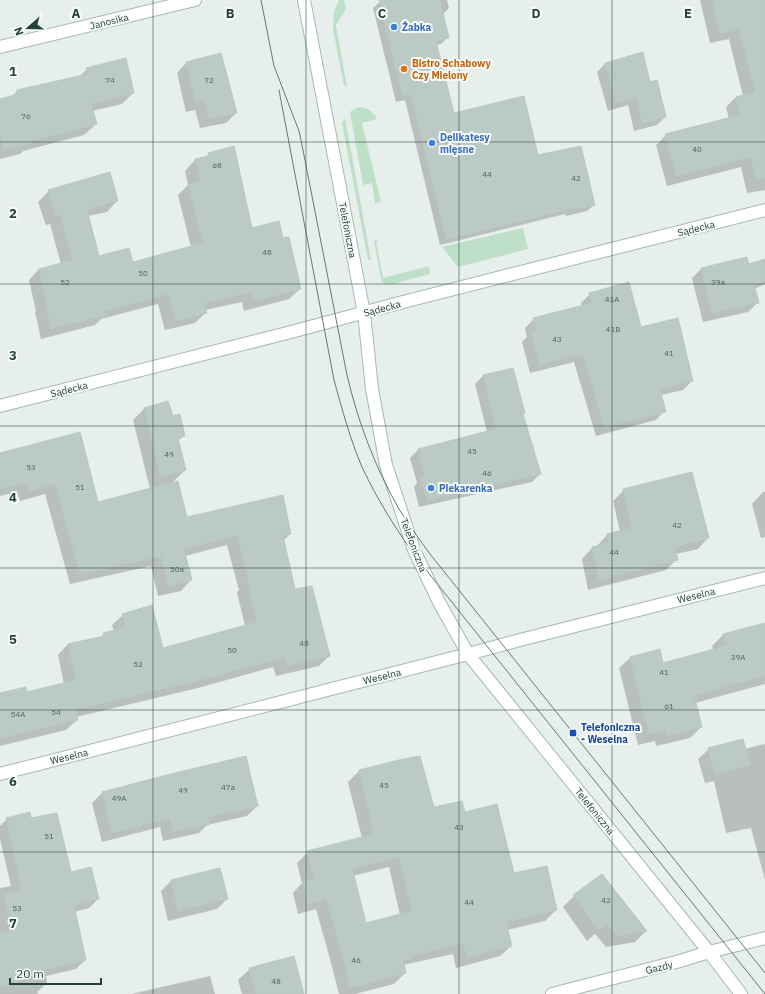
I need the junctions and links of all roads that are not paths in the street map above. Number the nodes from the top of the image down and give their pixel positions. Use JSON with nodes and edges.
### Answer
{"nodes":[{"id":1,"x":195,"y":0,"type":"edge"},
{"id":2,"x":304,"y":0,"type":"edge"},
{"id":3,"x":0,"y":47,"type":"edge"},
{"id":4,"x":765,"y":210,"type":"edge"},
{"id":5,"x":364,"y":313,"type":"junction"},
{"id":6,"x":0,"y":406,"type":"edge"},
{"id":7,"x":765,"y":578,"type":"edge"},
{"id":8,"x":468,"y":654,"type":"junction"},
{"id":9,"x":0,"y":774,"type":"edge"},
{"id":10,"x":765,"y":938,"type":"edge"},
{"id":11,"x":709,"y":952,"type":"junction"},
{"id":12,"x":552,"y":994,"type":"edge"},
{"id":13,"x":741,"y":994,"type":"edge"}],
"edges":[{"from":1,"to":3,"type":"street","name":"Janosika"},
{"from":2,"to":5,"type":"street","name":"Telefoniczna"},
{"from":4,"to":5,"type":"street","name":"Sądecka"},
{"from":5,"to":6,"type":"street","name":"Sądecka"},
{"from":5,"to":8,"type":"street","name":"Telefoniczna"},
{"from":7,"to":8,"type":"street","name":"Weselna"},
{"from":8,"to":9,"type":"street","name":"Weselna"},
{"from":8,"to":11,"type":"street","name":"Telefoniczna"},
{"from":10,"to":11,"type":"street","name":"Gazdy"},
{"from":11,"to":12,"type":"street","name":"Gazdy"},
{"from":11,"to":13,"type":"street","name":"Telefoniczna"}]}
